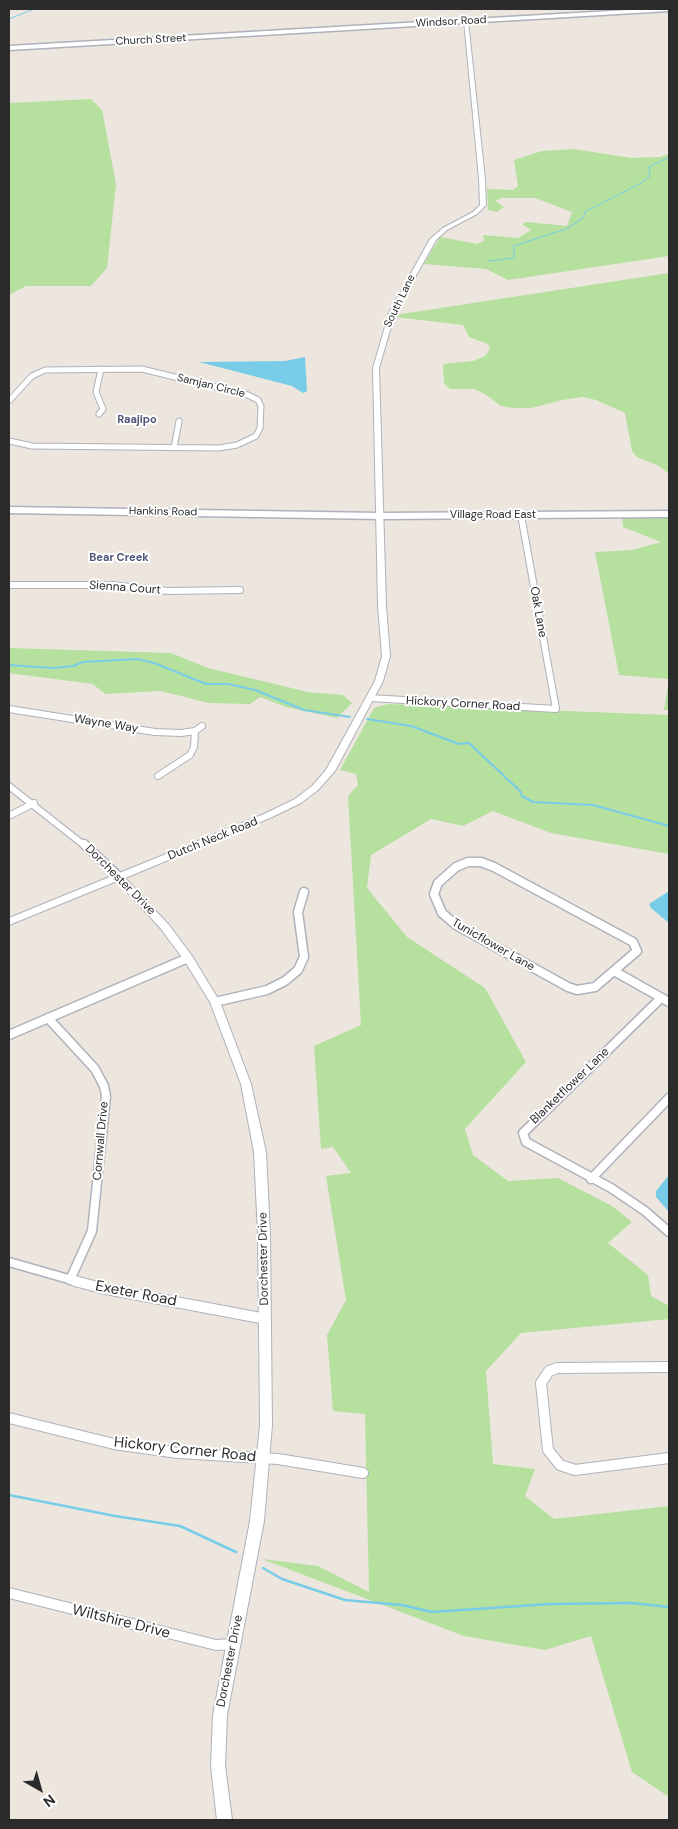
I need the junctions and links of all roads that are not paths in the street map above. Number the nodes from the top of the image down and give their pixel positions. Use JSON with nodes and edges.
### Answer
{"nodes":[{"id":1,"x":669,"y":9,"type":"edge"},
{"id":2,"x":466,"y":21,"type":"junction"},
{"id":3,"x":294,"y":31,"type":"joint"},
{"id":4,"x":9,"y":48,"type":"edge"},
{"id":5,"x":101,"y":369,"type":"junction"},
{"id":6,"x":9,"y":401,"type":"edge"},
{"id":7,"x":99,"y":414,"type":"dead end"},
{"id":8,"x":179,"y":421,"type":"dead end"},
{"id":9,"x":9,"y":442,"type":"edge"},
{"id":10,"x":174,"y":448,"type":"junction"},
{"id":11,"x":9,"y":510,"type":"edge"},
{"id":12,"x":669,"y":514,"type":"edge"},
{"id":13,"x":317,"y":515,"type":"joint"},
{"id":14,"x":521,"y":515,"type":"junction"},
{"id":15,"x":380,"y":516,"type":"junction"},
{"id":16,"x":9,"y":585,"type":"edge"},
{"id":17,"x":240,"y":590,"type":"dead end"},
{"id":18,"x":370,"y":698,"type":"junction"},
{"id":19,"x":9,"y":709,"type":"edge"},
{"id":20,"x":556,"y":709,"type":"joint"},
{"id":21,"x":202,"y":726,"type":"dead end"},
{"id":22,"x":195,"y":731,"type":"junction"},
{"id":23,"x":158,"y":776,"type":"dead end"},
{"id":24,"x":9,"y":786,"type":"edge"},
{"id":25,"x":34,"y":803,"type":"junction"},
{"id":26,"x":9,"y":816,"type":"edge"},
{"id":27,"x":119,"y":877,"type":"junction"},
{"id":28,"x":304,"y":892,"type":"dead end"},
{"id":29,"x":9,"y":922,"type":"edge"},
{"id":30,"x":188,"y":958,"type":"junction"},
{"id":31,"x":614,"y":971,"type":"junction"},
{"id":32,"x":665,"y":1000,"type":"edge"},
{"id":33,"x":215,"y":1002,"type":"junction"},
{"id":34,"x":48,"y":1018,"type":"junction"},
{"id":35,"x":9,"y":1035,"type":"edge"},
{"id":36,"x":669,"y":1098,"type":"edge"},
{"id":37,"x":590,"y":1179,"type":"junction"},
{"id":38,"x":669,"y":1232,"type":"edge"},
{"id":39,"x":9,"y":1262,"type":"edge"},
{"id":40,"x":70,"y":1280,"type":"junction"},
{"id":41,"x":266,"y":1319,"type":"junction"},
{"id":42,"x":669,"y":1366,"type":"edge"},
{"id":43,"x":9,"y":1418,"type":"edge"},
{"id":44,"x":264,"y":1458,"type":"junction"},
{"id":45,"x":669,"y":1458,"type":"edge"},
{"id":46,"x":363,"y":1473,"type":"dead end"},
{"id":47,"x":9,"y":1593,"type":"edge"},
{"id":48,"x":234,"y":1644,"type":"junction"},
{"id":49,"x":224,"y":1820,"type":"edge"}],
"edges":[{"from":1,"to":2,"type":"main road","name":"Windsor Road"},
{"from":2,"to":3,"type":"main road","name":"Windsor Road"},
{"from":2,"to":15,"type":"street","name":"South Lane"},
{"from":3,"to":4,"type":"main road","name":"Church Street"},
{"from":5,"to":6,"type":"street","name":"Samjan Circle"},
{"from":5,"to":7,"type":"street"},
{"from":5,"to":10,"type":"street","name":"Samjan Circle"},
{"from":8,"to":10,"type":"street"},
{"from":9,"to":10,"type":"street","name":"Samjan Circle"},
{"from":11,"to":13,"type":"main road","name":"Hankins Road"},
{"from":12,"to":14,"type":"main road","name":"Village Road East"},
{"from":13,"to":15,"type":"main road","name":"Village Road East"},
{"from":14,"to":15,"type":"main road","name":"Village Road East"},
{"from":14,"to":20,"type":"street","name":"Oak Lane"},
{"from":15,"to":18,"type":"street","name":"South Lane"},
{"from":16,"to":17,"type":"street","name":"Sienna Court"},
{"from":18,"to":20,"type":"street","name":"Hickory Corner Road"},
{"from":18,"to":27,"type":"street","name":"Dutch Neck Road"},
{"from":19,"to":22,"type":"street","name":"Wayne Way"},
{"from":21,"to":22,"type":"street","name":"Wayne Way"},
{"from":22,"to":23,"type":"street"},
{"from":24,"to":25,"type":"street","name":"Dorchester Drive"},
{"from":25,"to":26,"type":"street"},
{"from":25,"to":27,"type":"street","name":"Dorchester Drive"},
{"from":27,"to":29,"type":"street","name":"Dutch Neck Road"},
{"from":27,"to":30,"type":"street","name":"Dorchester Drive"},
{"from":28,"to":33,"type":"street"},
{"from":30,"to":33,"type":"street","name":"Dorchester Drive"},
{"from":30,"to":34,"type":"street"},
{"from":31,"to":31,"type":"street","name":"Tunicflower Lane"},
{"from":31,"to":32,"type":"street"},
{"from":32,"to":37,"type":"street","name":"Blanketflower Lane"},
{"from":33,"to":41,"type":"street","name":"Dorchester Drive"},
{"from":34,"to":35,"type":"street"},
{"from":34,"to":40,"type":"street","name":"Cornwall Drive"},
{"from":36,"to":37,"type":"street"},
{"from":37,"to":38,"type":"street","name":"Blanketflower Lane"},
{"from":39,"to":40,"type":"street","name":"Exeter Road"},
{"from":40,"to":41,"type":"street","name":"Exeter Road"},
{"from":41,"to":44,"type":"street","name":"Dorchester Drive"},
{"from":42,"to":45,"type":"street"},
{"from":43,"to":44,"type":"street","name":"Hickory Corner Road"},
{"from":44,"to":46,"type":"street","name":"Hickory Corner Road"},
{"from":44,"to":48,"type":"street","name":"Dorchester Drive"},
{"from":47,"to":48,"type":"street","name":"Wiltshire Drive"},
{"from":48,"to":49,"type":"street","name":"Dorchester Drive"}]}
